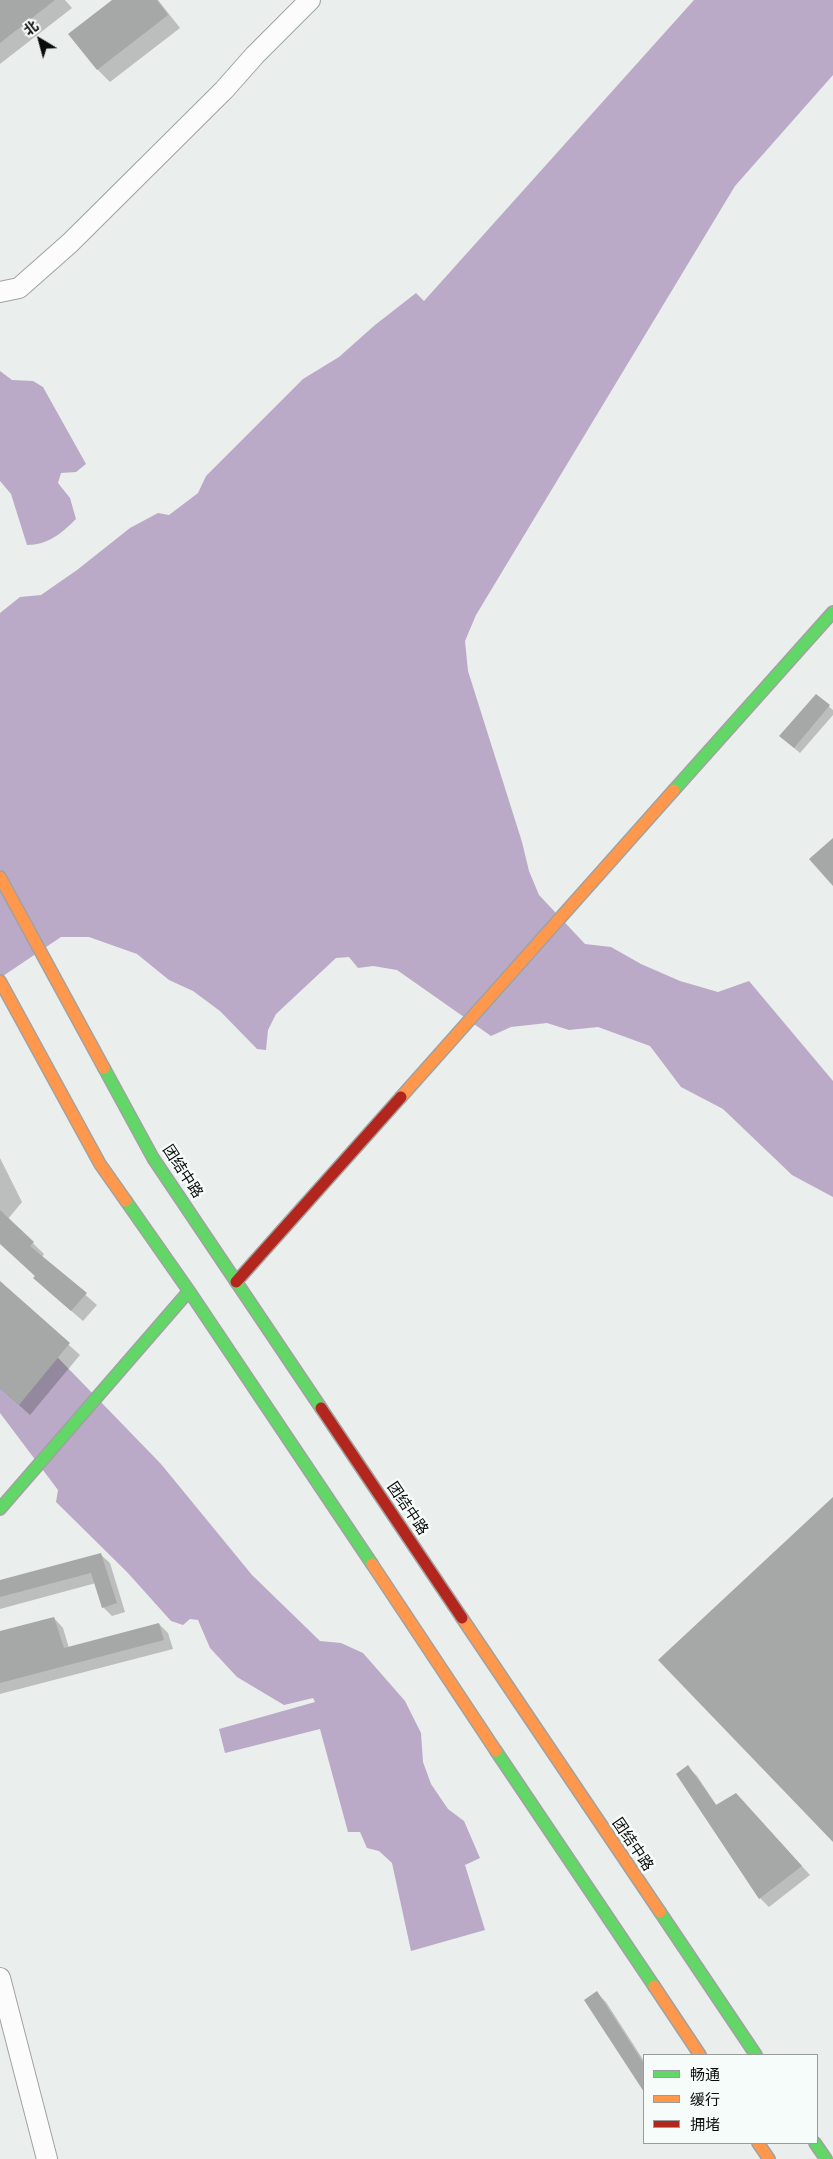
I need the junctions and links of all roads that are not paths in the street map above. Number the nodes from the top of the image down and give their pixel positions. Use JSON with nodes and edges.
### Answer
{"nodes":[{"id":1,"x":310,"y":0,"type":"edge"},
{"id":2,"x":0,"y":292,"type":"edge"},
{"id":3,"x":833,"y":612,"type":"edge"},
{"id":4,"x":0,"y":877,"type":"edge"},
{"id":5,"x":0,"y":981,"type":"edge"},
{"id":6,"x":236,"y":1282,"type":"junction"},
{"id":7,"x":189,"y":1291,"type":"junction"},
{"id":8,"x":0,"y":1509,"type":"edge"},
{"id":9,"x":0,"y":1978,"type":"edge"},
{"id":10,"x":699,"y":2054,"type":"edge"},
{"id":11,"x":755,"y":2054,"type":"edge"},
{"id":12,"x":759,"y":2144,"type":"edge"},
{"id":13,"x":816,"y":2144,"type":"edge"},
{"id":14,"x":47,"y":2159,"type":"edge"},
{"id":15,"x":769,"y":2159,"type":"edge"},
{"id":16,"x":826,"y":2159,"type":"edge"}],
"edges":[{"from":1,"to":2,"type":"street"},
{"from":3,"to":6,"type":"main road"},
{"from":4,"to":6,"type":"main road","name":"团结中路"},
{"from":5,"to":7,"type":"main road"},
{"from":6,"to":11,"type":"main road","name":"团结中路"},
{"from":7,"to":8,"type":"main road"},
{"from":7,"to":10,"type":"main road"},
{"from":9,"to":14,"type":"street"},
{"from":12,"to":15,"type":"main road"},
{"from":13,"to":16,"type":"main road"}]}
